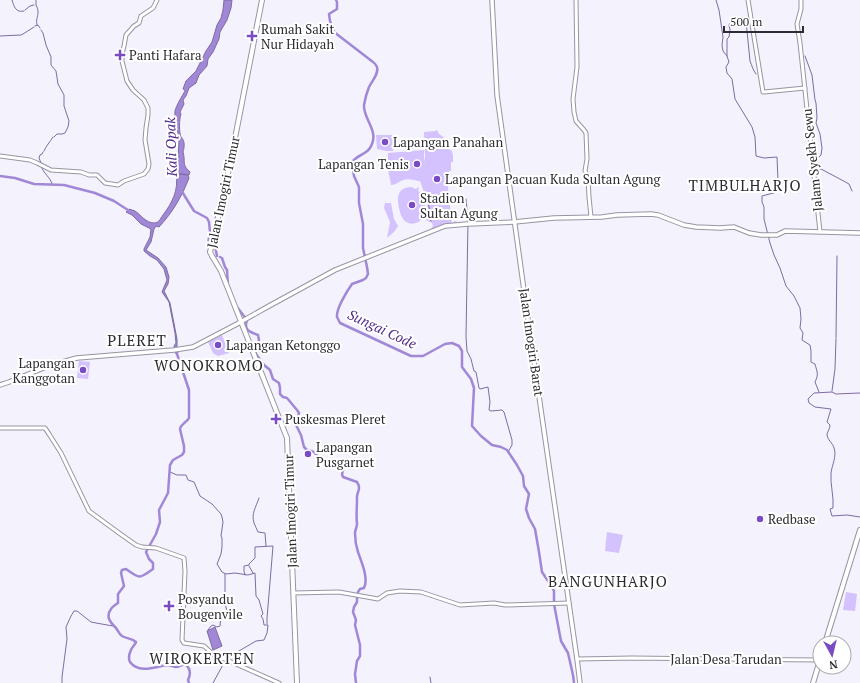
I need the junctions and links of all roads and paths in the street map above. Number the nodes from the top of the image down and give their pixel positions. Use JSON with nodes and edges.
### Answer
{"nodes":[{"id":1,"x":157,"y":0,"type":"edge"},
{"id":2,"x":262,"y":0,"type":"edge"},
{"id":3,"x":492,"y":0,"type":"edge"},
{"id":4,"x":576,"y":0,"type":"edge"},
{"id":5,"x":748,"y":0,"type":"edge"},
{"id":6,"x":801,"y":0,"type":"edge"},
{"id":7,"x":805,"y":88,"type":"junction"},
{"id":8,"x":0,"y":156,"type":"edge"},
{"id":9,"x":591,"y":217,"type":"junction"},
{"id":10,"x":514,"y":222,"type":"junction"},
{"id":11,"x":820,"y":232,"type":"junction"},
{"id":12,"x":860,"y":233,"type":"edge"},
{"id":13,"x":244,"y":320,"type":"junction"},
{"id":14,"x":0,"y":385,"type":"edge"},
{"id":15,"x":0,"y":428,"type":"edge"},
{"id":16,"x":860,"y":530,"type":"edge"},
{"id":17,"x":293,"y":593,"type":"junction"},
{"id":18,"x":569,"y":603,"type":"junction"},
{"id":19,"x":827,"y":635,"type":"edge"},
{"id":20,"x":577,"y":659,"type":"junction"},
{"id":21,"x":812,"y":660,"type":"edge"},
{"id":22,"x":279,"y":683,"type":"edge"},
{"id":23,"x":297,"y":683,"type":"edge"},
{"id":24,"x":580,"y":683,"type":"edge"}],
"edges":[{"from":1,"to":8,"type":"street"},
{"from":2,"to":13,"type":"main road","name":"Jalan Imogiri Timur"},
{"from":3,"to":10,"type":"main road","name":"Jalan Imogiri Barat"},
{"from":4,"to":9,"type":"street"},
{"from":5,"to":7,"type":"street"},
{"from":6,"to":7,"type":"street","name":"Jalam Syekh Sewu"},
{"from":7,"to":11,"type":"street","name":"Jalam Syekh Sewu"},
{"from":9,"to":10,"type":"main road"},
{"from":9,"to":11,"type":"main road"},
{"from":10,"to":13,"type":"main road"},
{"from":10,"to":18,"type":"main road","name":"Jalan Imogiri Barat"},
{"from":11,"to":12,"type":"main road"},
{"from":13,"to":14,"type":"main road"},
{"from":13,"to":17,"type":"main road","name":"Jalan Imogiri Timur"},
{"from":15,"to":22,"type":"street"},
{"from":16,"to":19,"type":"main road"},
{"from":17,"to":18,"type":"street"},
{"from":17,"to":23,"type":"main road","name":"Jalan Imogiri Timur"},
{"from":18,"to":20,"type":"main road","name":"Jalan Imogiri Barat"},
{"from":20,"to":21,"type":"street","name":"Jalan Desa Tarudan"},
{"from":20,"to":24,"type":"main road","name":"Jalan Imogiri Barat"}]}
